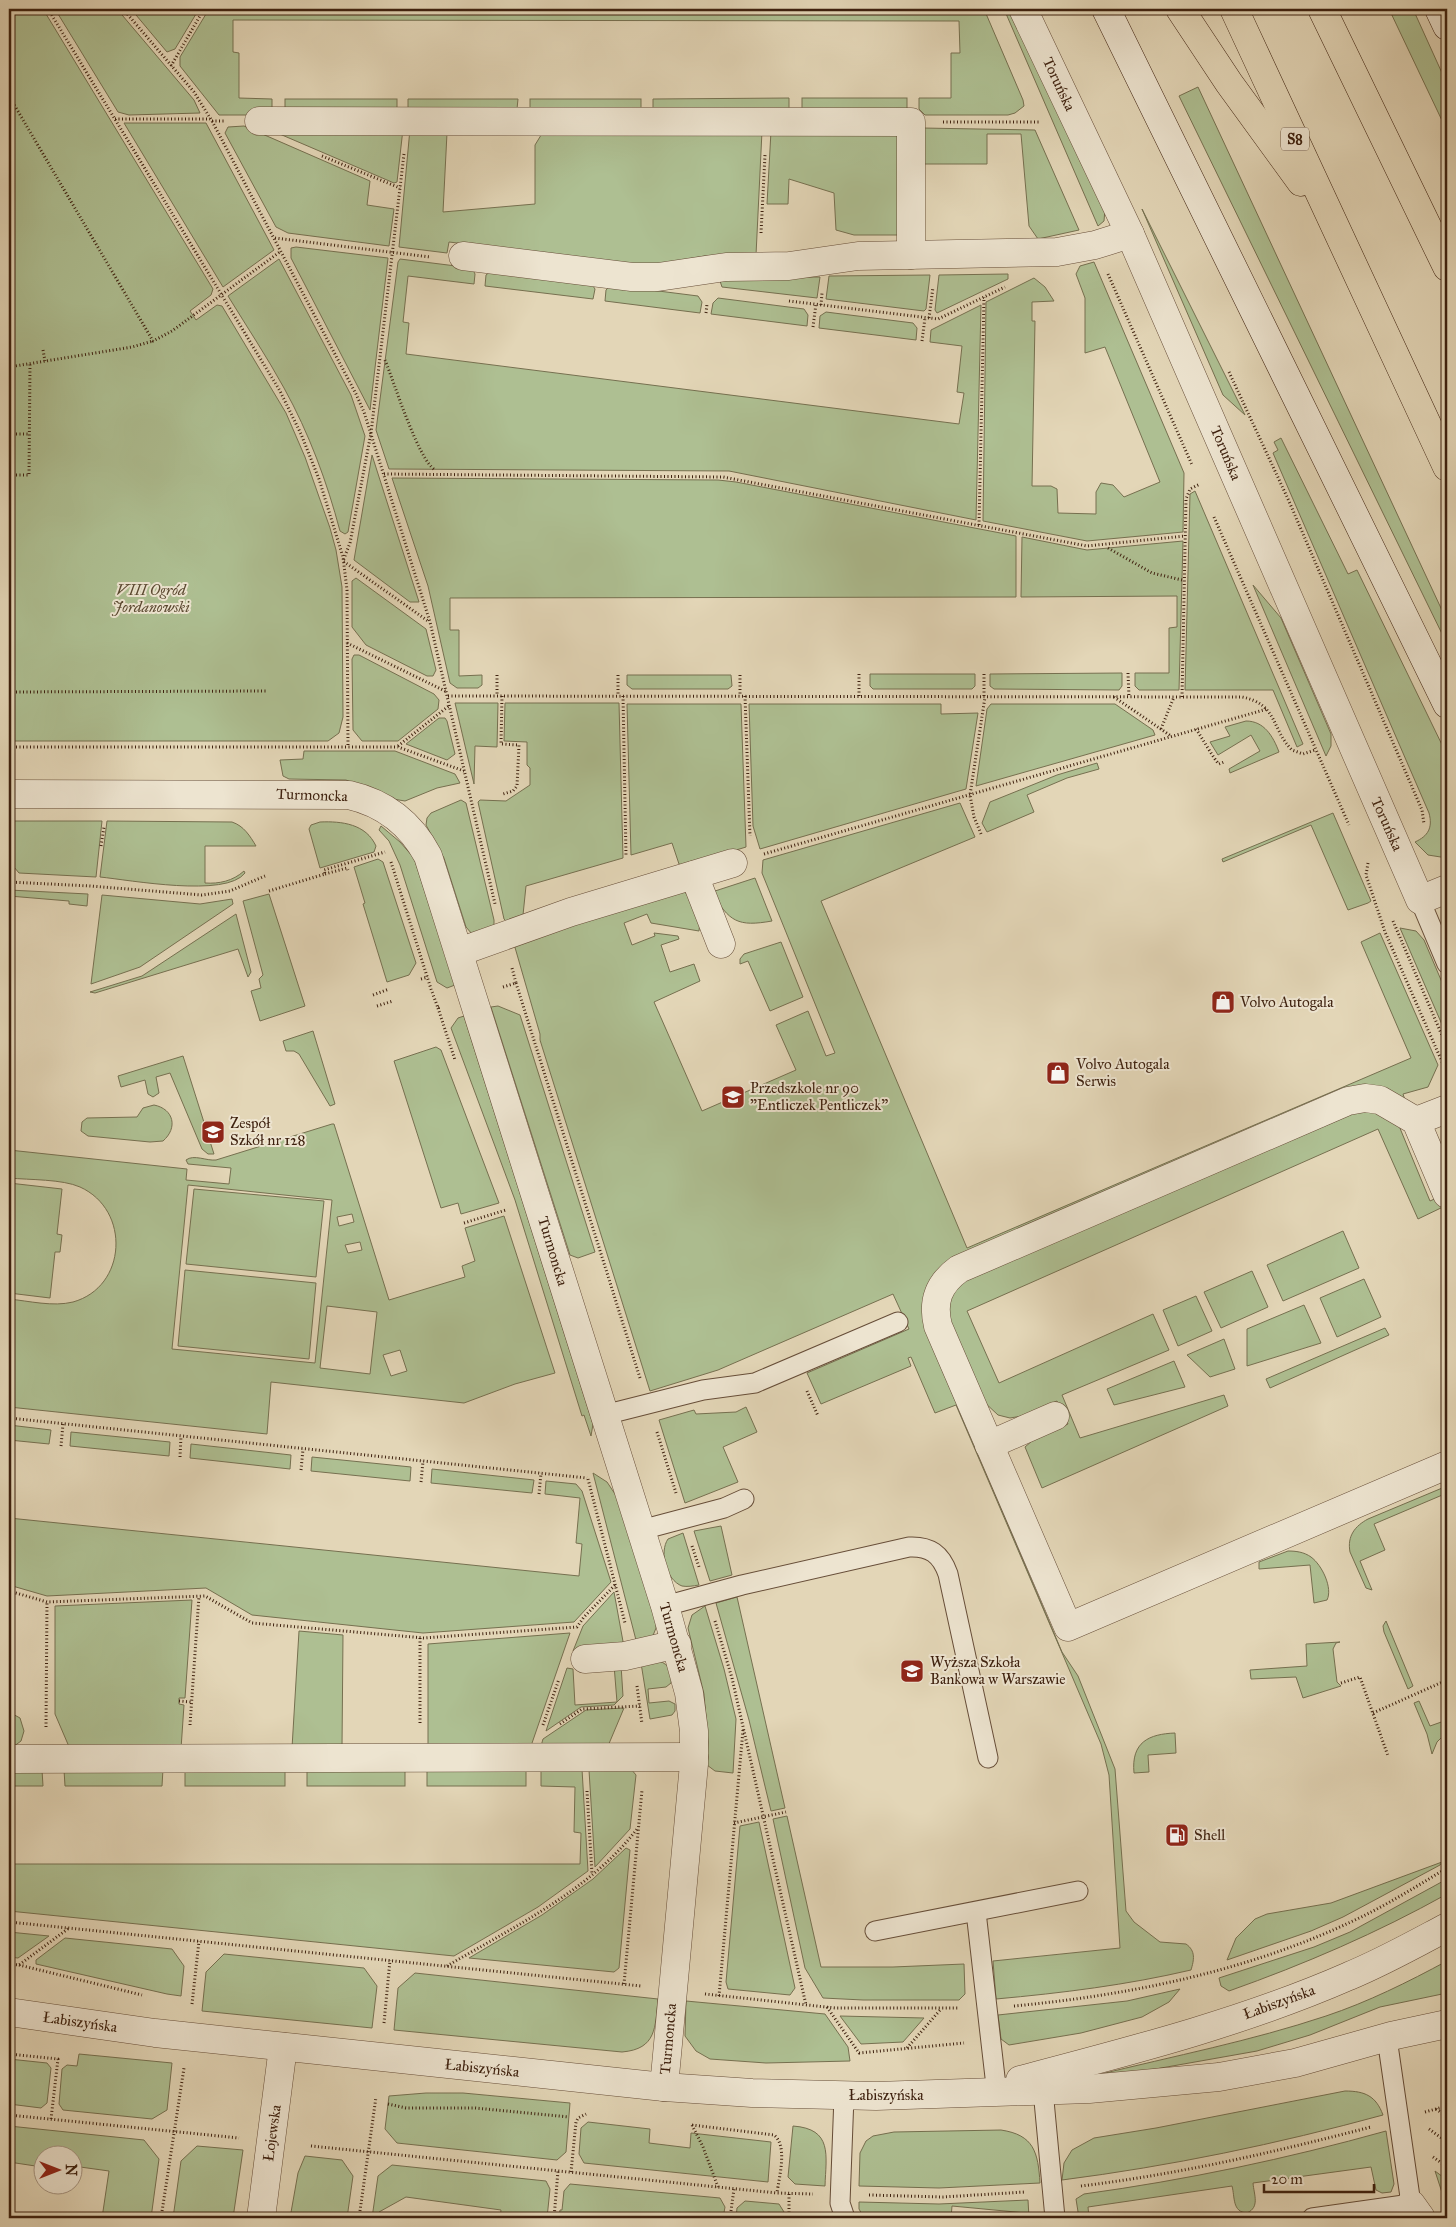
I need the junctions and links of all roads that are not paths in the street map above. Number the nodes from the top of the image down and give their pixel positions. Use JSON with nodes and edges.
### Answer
{"nodes":[{"id":1,"x":1024,"y":9,"type":"edge"},
{"id":2,"x":1106,"y":9,"type":"edge"},
{"id":3,"x":1180,"y":9,"type":"edge"},
{"id":4,"x":1234,"y":9,"type":"edge"},
{"id":5,"x":1322,"y":9,"type":"edge"},
{"id":6,"x":1335,"y":9,"type":"edge"},
{"id":7,"x":1439,"y":9,"type":"edge"},
{"id":8,"x":1447,"y":26,"type":"edge"},
{"id":9,"x":259,"y":121,"type":"dead end"},
{"id":10,"x":1395,"y":158,"type":"junction"},
{"id":11,"x":1130,"y":234,"type":"junction"},
{"id":12,"x":911,"y":255,"type":"junction"},
{"id":13,"x":463,"y":256,"type":"road end"},
{"id":14,"x":1447,"y":267,"type":"edge"},
{"id":15,"x":1356,"y":269,"type":"junction"},
{"id":16,"x":1447,"y":467,"type":"edge"},
{"id":17,"x":1447,"y":704,"type":"edge"},
{"id":18,"x":9,"y":794,"type":"edge"},
{"id":19,"x":733,"y":863,"type":"dead end"},
{"id":20,"x":694,"y":875,"type":"junction"},
{"id":21,"x":1447,"y":889,"type":"edge"},
{"id":22,"x":1420,"y":900,"type":"junction"},
{"id":23,"x":721,"y":944,"type":"dead end"},
{"id":24,"x":459,"y":952,"type":"junction"},
{"id":25,"x":1447,"y":964,"type":"edge"},
{"id":26,"x":1447,"y":1109,"type":"edge"},
{"id":27,"x":1416,"y":1121,"type":"junction"},
{"id":28,"x":1447,"y":1194,"type":"edge"},
{"id":29,"x":898,"y":1322,"type":"dead end"},
{"id":30,"x":604,"y":1414,"type":"junction"},
{"id":31,"x":1055,"y":1416,"type":"dead end"},
{"id":32,"x":989,"y":1445,"type":"junction"},
{"id":33,"x":1447,"y":1465,"type":"edge"},
{"id":34,"x":744,"y":1498,"type":"dead end"},
{"id":35,"x":640,"y":1530,"type":"junction"},
{"id":36,"x":665,"y":1606,"type":"junction"},
{"id":37,"x":677,"y":1644,"type":"junction"},
{"id":38,"x":579,"y":1647,"type":"road end"},
{"id":39,"x":694,"y":1757,"type":"junction"},
{"id":40,"x":988,"y":1758,"type":"dead end"},
{"id":41,"x":9,"y":1760,"type":"edge"},
{"id":42,"x":1078,"y":1891,"type":"dead end"},
{"id":43,"x":976,"y":1912,"type":"junction"},
{"id":44,"x":1447,"y":1927,"type":"edge"},
{"id":45,"x":875,"y":1932,"type":"dead end"},
{"id":46,"x":9,"y":2012,"type":"edge"},
{"id":47,"x":1447,"y":2024,"type":"edge"},
{"id":48,"x":1387,"y":2038,"type":"junction"},
{"id":49,"x":284,"y":2047,"type":"junction"},
{"id":50,"x":996,"y":2086,"type":"junction"},
{"id":51,"x":664,"y":2087,"type":"junction"},
{"id":52,"x":1043,"y":2090,"type":"junction"},
{"id":53,"x":957,"y":2094,"type":"junction"},
{"id":54,"x":844,"y":2096,"type":"junction"},
{"id":55,"x":1414,"y":2214,"type":"edge"},
{"id":56,"x":261,"y":2218,"type":"edge"},
{"id":57,"x":845,"y":2218,"type":"edge"},
{"id":58,"x":1055,"y":2218,"type":"edge"},
{"id":59,"x":1312,"y":2218,"type":"edge"}],
"edges":[{"from":1,"to":11,"type":"street","name":"Toruńska"},
{"from":2,"to":17,"type":"street"},
{"from":3,"to":15,"type":"highway"},
{"from":4,"to":15,"type":"highway","number":"S8"},
{"from":5,"to":10,"type":"highway"},
{"from":6,"to":10,"type":"highway"},
{"from":7,"to":8,"type":"street"},
{"from":9,"to":12,"type":"street"},
{"from":10,"to":14,"type":"highway"},
{"from":11,"to":12,"type":"street"},
{"from":11,"to":22,"type":"street","name":"Toruńska"},
{"from":12,"to":13,"type":"street"},
{"from":15,"to":16,"type":"highway","number":"S8"},
{"from":18,"to":24,"type":"street","name":"Turmoncka"},
{"from":19,"to":20,"type":"street"},
{"from":20,"to":23,"type":"street"},
{"from":20,"to":24,"type":"street"},
{"from":21,"to":22,"type":"street"},
{"from":22,"to":25,"type":"lane","name":"Toruńska"},
{"from":24,"to":30,"type":"street","name":"Turmoncka"},
{"from":26,"to":27,"type":"street"},
{"from":27,"to":28,"type":"street"},
{"from":27,"to":32,"type":"street"},
{"from":29,"to":30,"type":"lane"},
{"from":30,"to":35,"type":"street","name":"Turmoncka"},
{"from":31,"to":32,"type":"street"},
{"from":32,"to":33,"type":"street"},
{"from":34,"to":35,"type":"lane"},
{"from":35,"to":36,"type":"street","name":"Turmoncka"},
{"from":36,"to":37,"type":"street","name":"Turmoncka"},
{"from":36,"to":40,"type":"lane"},
{"from":37,"to":38,"type":"street"},
{"from":37,"to":39,"type":"street","name":"Turmoncka"},
{"from":39,"to":41,"type":"street"},
{"from":39,"to":51,"type":"street","name":"Turmoncka"},
{"from":42,"to":43,"type":"lane"},
{"from":43,"to":45,"type":"lane"},
{"from":43,"to":50,"type":"lane"},
{"from":44,"to":50,"type":"street","name":"Łabiszyńska"},
{"from":46,"to":49,"type":"street","name":"Łabiszyńska"},
{"from":47,"to":48,"type":"street","name":"Łabiszyńska"},
{"from":48,"to":52,"type":"street","name":"Łabiszyńska"},
{"from":48,"to":55,"type":"lane"},
{"from":49,"to":51,"type":"street","name":"Łabiszyńska"},
{"from":49,"to":56,"type":"street","name":"Łojewska"},
{"from":50,"to":53,"type":"street","name":"Łabiszyńska"},
{"from":51,"to":54,"type":"street","name":"Łabiszyńska"},
{"from":52,"to":53,"type":"street","name":"Łabiszyńska"},
{"from":52,"to":58,"type":"lane"},
{"from":53,"to":54,"type":"street","name":"Łabiszyńska"},
{"from":54,"to":57,"type":"lane"},
{"from":55,"to":59,"type":"lane"}]}
